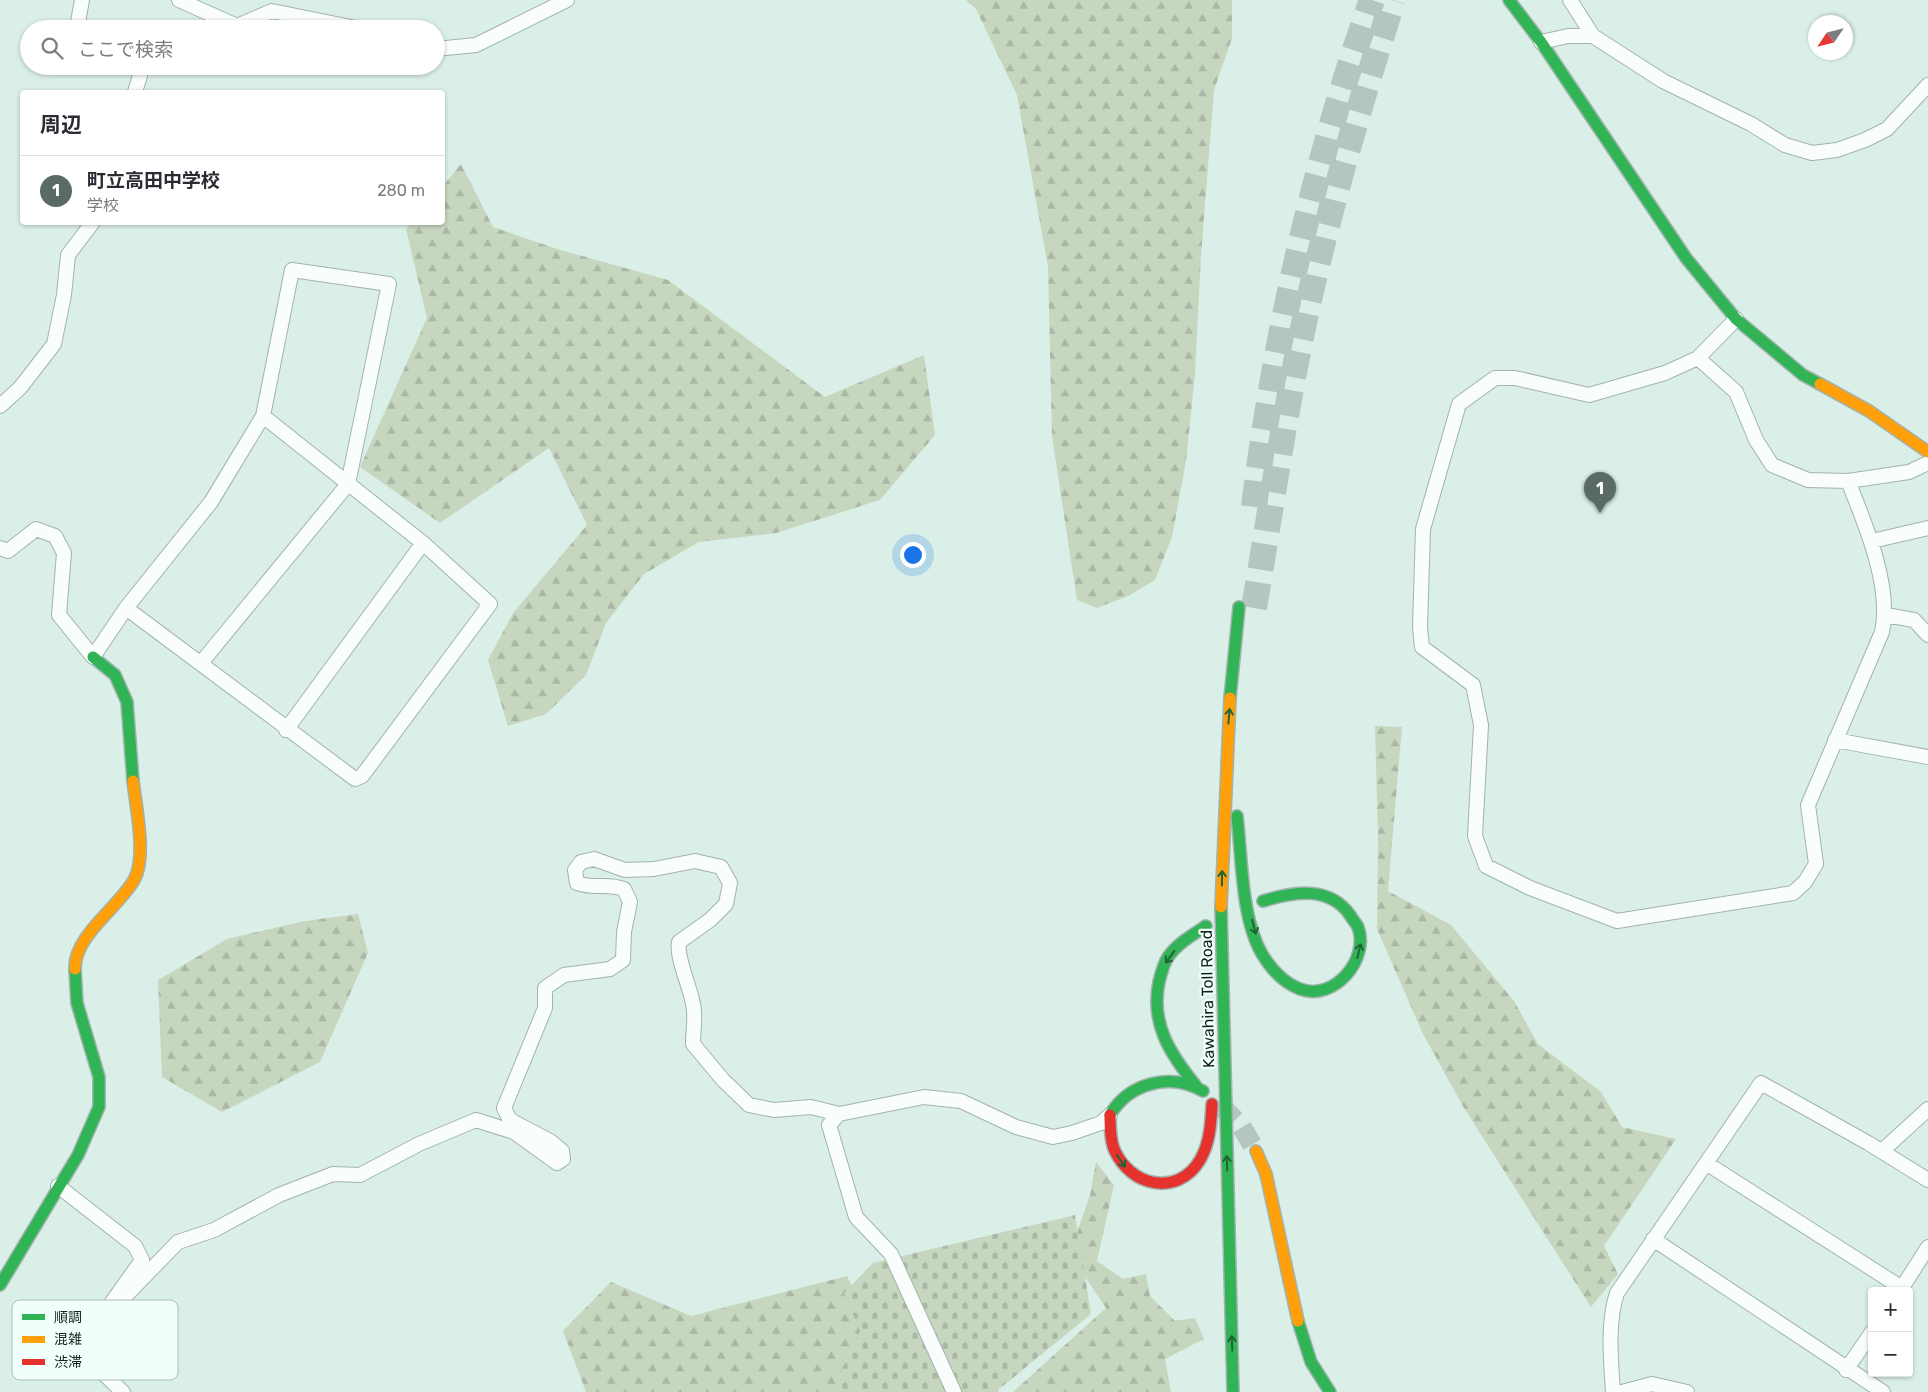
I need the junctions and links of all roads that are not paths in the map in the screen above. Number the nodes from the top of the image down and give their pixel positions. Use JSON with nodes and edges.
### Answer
{"nodes":[{"id":1,"x":82,"y":0,"type":"edge"},
{"id":2,"x":179,"y":0,"type":"edge"},
{"id":3,"x":567,"y":0,"type":"edge"},
{"id":4,"x":1509,"y":0,"type":"edge"},
{"id":5,"x":1570,"y":0,"type":"edge"},
{"id":6,"x":273,"y":5,"type":"edge"},
{"id":7,"x":78,"y":20,"type":"edge"},
{"id":8,"x":224,"y":20,"type":"edge"},
{"id":9,"x":247,"y":20,"type":"edge"},
{"id":10,"x":328,"y":20,"type":"edge"},
{"id":11,"x":1593,"y":36,"type":"junction"},
{"id":12,"x":1541,"y":42,"type":"junction"},
{"id":13,"x":445,"y":47,"type":"edge"},
{"id":14,"x":140,"y":75,"type":"edge"},
{"id":15,"x":1928,"y":85,"type":"edge"},
{"id":16,"x":136,"y":90,"type":"edge"},
{"id":17,"x":91,"y":225,"type":"edge"},
{"id":18,"x":1736,"y":319,"type":"junction"},
{"id":19,"x":1698,"y":358,"type":"junction"},
{"id":20,"x":0,"y":406,"type":"edge"},
{"id":21,"x":263,"y":416,"type":"junction"},
{"id":22,"x":1928,"y":452,"type":"edge"},
{"id":23,"x":1928,"y":462,"type":"edge"},
{"id":24,"x":1848,"y":481,"type":"junction"},
{"id":25,"x":348,"y":484,"type":"junction"},
{"id":26,"x":1928,"y":528,"type":"edge"},
{"id":27,"x":1872,"y":541,"type":"junction"},
{"id":28,"x":423,"y":543,"type":"junction"},
{"id":29,"x":0,"y":548,"type":"edge"},
{"id":30,"x":1238,"y":607,"type":"dead end"},
{"id":31,"x":126,"y":608,"type":"junction"},
{"id":32,"x":1886,"y":615,"type":"junction"},
{"id":33,"x":1928,"y":635,"type":"edge"},
{"id":34,"x":93,"y":657,"type":"junction"},
{"id":35,"x":201,"y":663,"type":"junction"},
{"id":36,"x":286,"y":730,"type":"junction"},
{"id":37,"x":1835,"y":740,"type":"junction"},
{"id":38,"x":1928,"y":757,"type":"edge"},
{"id":39,"x":1239,"y":771,"type":"dead end"},
{"id":40,"x":1236,"y":810,"type":"junction"},
{"id":41,"x":1264,"y":901,"type":"dead end"},
{"id":42,"x":1233,"y":906,"type":"dead end"},
{"id":43,"x":1221,"y":910,"type":"junction"},
{"id":44,"x":1233,"y":924,"type":"dead end"},
{"id":45,"x":1206,"y":926,"type":"dead end"},
{"id":46,"x":1928,"y":1109,"type":"edge"},
{"id":47,"x":839,"y":1114,"type":"junction"},
{"id":48,"x":1110,"y":1115,"type":"junction"},
{"id":49,"x":1256,"y":1151,"type":"tunnel mouth"},
{"id":50,"x":1882,"y":1151,"type":"junction"},
{"id":51,"x":1706,"y":1163,"type":"junction"},
{"id":52,"x":1928,"y":1180,"type":"edge"},
{"id":53,"x":58,"y":1186,"type":"junction"},
{"id":54,"x":1653,"y":1239,"type":"junction"},
{"id":55,"x":1928,"y":1247,"type":"edge"},
{"id":56,"x":0,"y":1285,"type":"edge"},
{"id":57,"x":1896,"y":1287,"type":"edge"},
{"id":58,"x":1903,"y":1287,"type":"edge"},
{"id":59,"x":112,"y":1300,"type":"edge"},
{"id":60,"x":121,"y":1300,"type":"edge"},
{"id":61,"x":1868,"y":1338,"type":"edge"},
{"id":62,"x":1846,"y":1370,"type":"junction"},
{"id":63,"x":110,"y":1380,"type":"edge"},
{"id":64,"x":123,"y":1392,"type":"edge"},
{"id":65,"x":954,"y":1392,"type":"edge"},
{"id":66,"x":1234,"y":1392,"type":"edge"},
{"id":67,"x":1244,"y":1392,"type":"edge"},
{"id":68,"x":1330,"y":1392,"type":"edge"},
{"id":69,"x":1614,"y":1392,"type":"edge"},
{"id":70,"x":1622,"y":1392,"type":"edge"},
{"id":71,"x":1687,"y":1392,"type":"edge"},
{"id":72,"x":1883,"y":1392,"type":"edge"}],
"edges":[{"from":1,"to":7,"type":"street"},
{"from":2,"to":8,"type":"street"},
{"from":3,"to":13,"type":"street"},
{"from":4,"to":12,"type":"main road"},
{"from":5,"to":11,"type":"street"},
{"from":6,"to":9,"type":"street"},
{"from":6,"to":10,"type":"street"},
{"from":11,"to":12,"type":"street"},
{"from":11,"to":15,"type":"street"},
{"from":12,"to":18,"type":"main road"},
{"from":14,"to":16,"type":"street"},
{"from":17,"to":20,"type":"street"},
{"from":18,"to":19,"type":"street"},
{"from":18,"to":22,"type":"main road"},
{"from":19,"to":24,"type":"street"},
{"from":19,"to":37,"type":"street"},
{"from":21,"to":25,"type":"street"},
{"from":21,"to":25,"type":"street"},
{"from":21,"to":31,"type":"street"},
{"from":23,"to":24,"type":"street"},
{"from":24,"to":27,"type":"street"},
{"from":25,"to":28,"type":"street"},
{"from":25,"to":35,"type":"street"},
{"from":26,"to":27,"type":"street"},
{"from":27,"to":32,"type":"street"},
{"from":28,"to":36,"type":"street"},
{"from":28,"to":36,"type":"street"},
{"from":29,"to":34,"type":"street"},
{"from":43,"to":30,"type":"main road","name":"Kawahira Toll Road","one_way":true},
{"from":31,"to":34,"type":"street"},
{"from":31,"to":35,"type":"street"},
{"from":32,"to":33,"type":"street"},
{"from":32,"to":37,"type":"street"},
{"from":34,"to":53,"type":"main road"},
{"from":35,"to":36,"type":"street"},
{"from":37,"to":38,"type":"street"},
{"from":39,"to":40,"type":"main road"},
{"from":40,"to":41,"type":"main road","one_way":true},
{"from":40,"to":42,"type":"main road"},
{"from":48,"to":43,"type":"main road","one_way":true},
{"from":66,"to":43,"type":"main road","name":"Kawahira Toll Road","one_way":true},
{"from":44,"to":67,"type":"main road","name":"Kawahira Toll Road"},
{"from":45,"to":48,"type":"main road","one_way":true},
{"from":46,"to":50,"type":"street"},
{"from":47,"to":48,"type":"street"},
{"from":47,"to":60,"type":"street"},
{"from":47,"to":65,"type":"street"},
{"from":49,"to":68,"type":"main road"},
{"from":50,"to":51,"type":"street"},
{"from":50,"to":52,"type":"street"},
{"from":51,"to":54,"type":"street"},
{"from":51,"to":57,"type":"street"},
{"from":53,"to":56,"type":"main road"},
{"from":53,"to":59,"type":"street"},
{"from":54,"to":62,"type":"street"},
{"from":54,"to":69,"type":"street"},
{"from":55,"to":58,"type":"street"},
{"from":61,"to":62,"type":"street"},
{"from":62,"to":72,"type":"street"},
{"from":63,"to":64,"type":"street"},
{"from":70,"to":71,"type":"street"}]}
